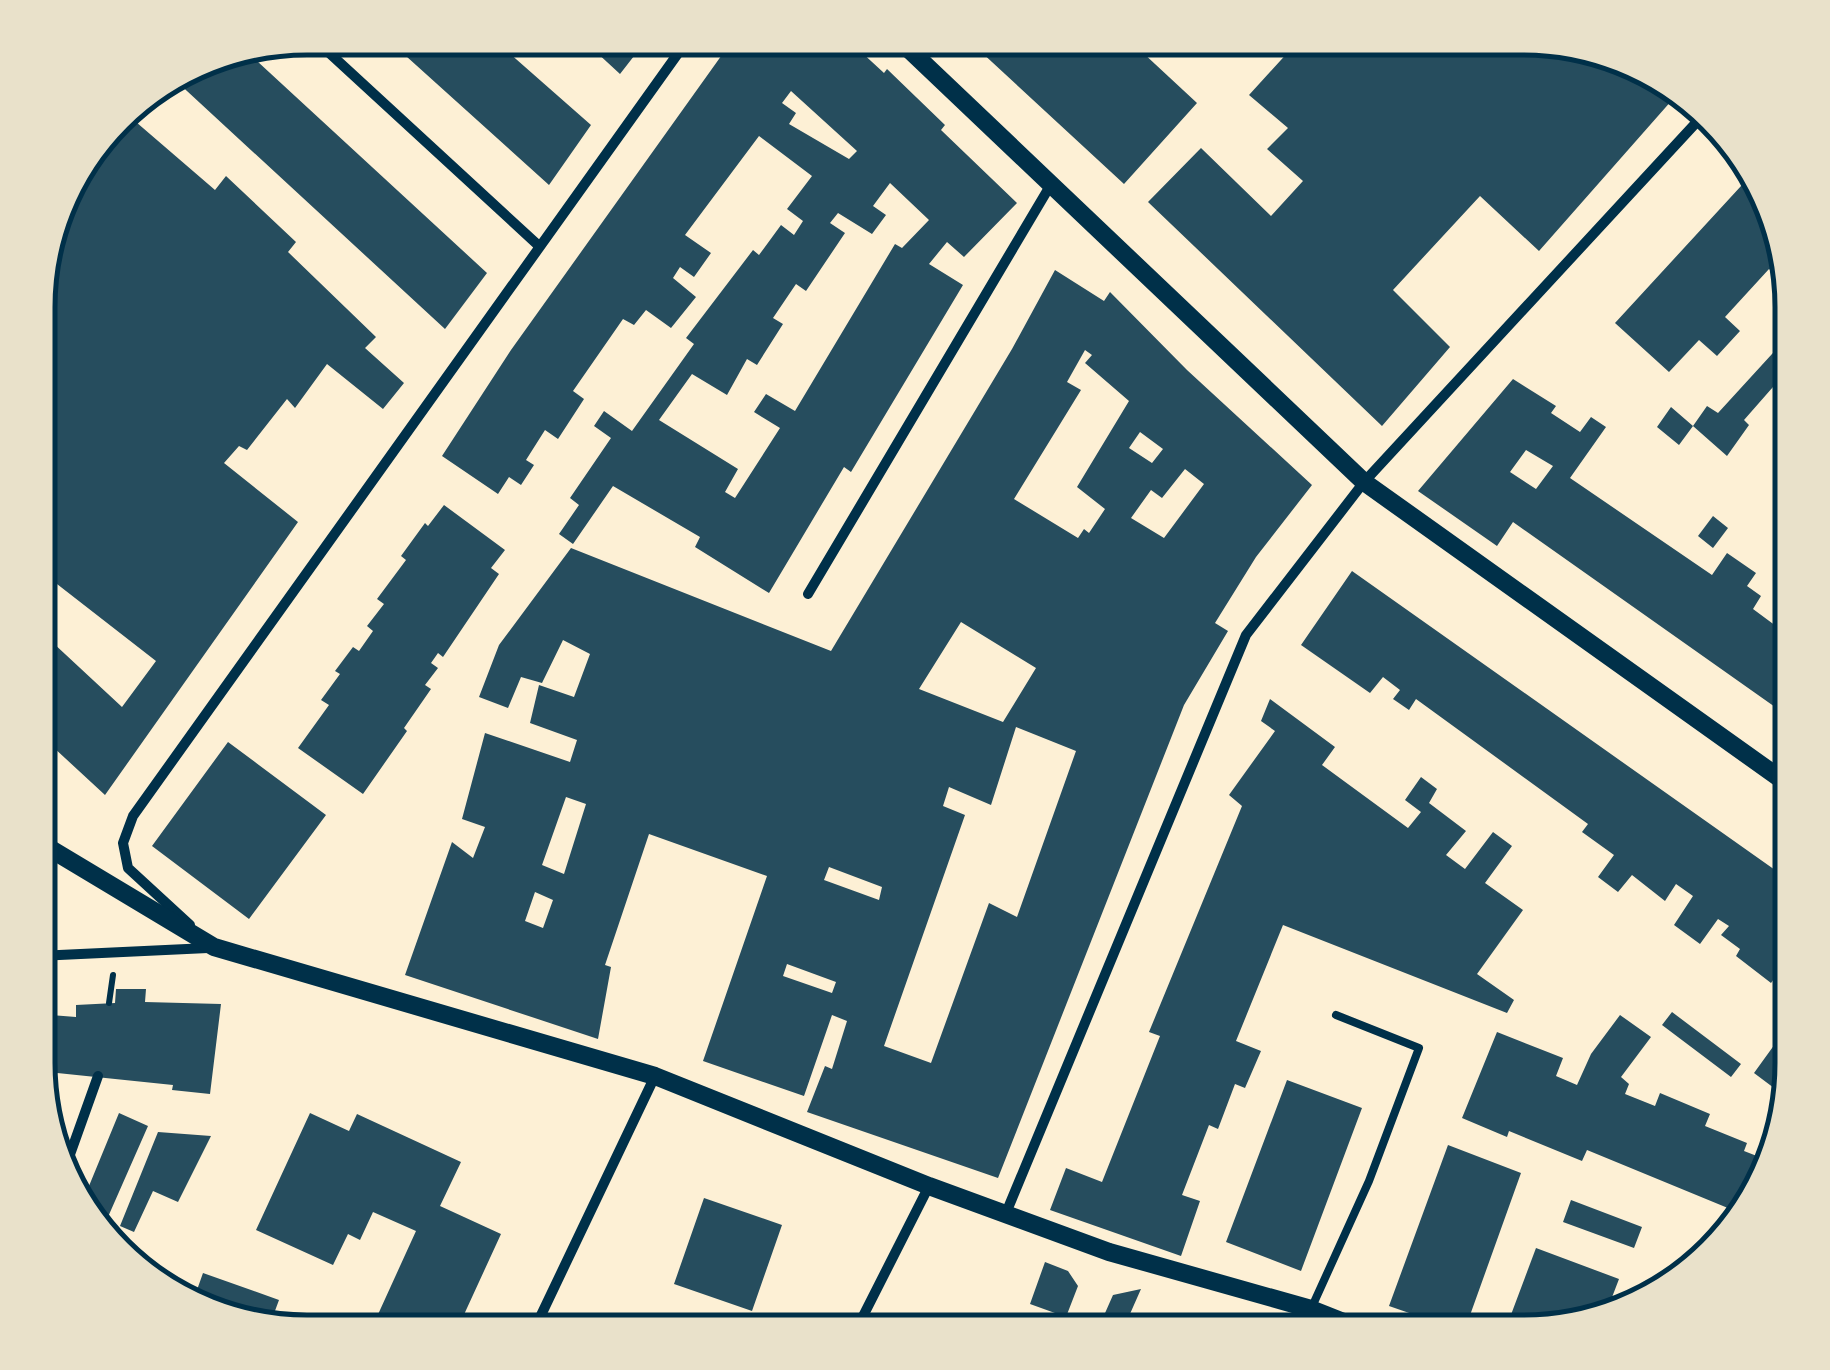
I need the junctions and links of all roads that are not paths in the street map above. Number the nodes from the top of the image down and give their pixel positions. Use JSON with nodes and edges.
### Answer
{"nodes":[{"id":1,"x":332,"y":56,"type":"edge"},
{"id":2,"x":676,"y":56,"type":"edge"},
{"id":3,"x":916,"y":56,"type":"edge"},
{"id":4,"x":1695,"y":124,"type":"edge"},
{"id":5,"x":1050,"y":186,"type":"junction"},
{"id":6,"x":538,"y":246,"type":"junction"},
{"id":7,"x":1364,"y":482,"type":"junction"},
{"id":8,"x":808,"y":594,"type":"dead end"},
{"id":9,"x":1774,"y":774,"type":"edge"},
{"id":10,"x":56,"y":853,"type":"edge"},
{"id":11,"x":214,"y":948,"type":"junction"},
{"id":12,"x":56,"y":955,"type":"edge"},
{"id":13,"x":1336,"y":1015,"type":"dead end"},
{"id":14,"x":98,"y":1076,"type":"dead end"},
{"id":15,"x":655,"y":1076,"type":"junction"},
{"id":16,"x":71,"y":1151,"type":"edge"},
{"id":17,"x":929,"y":1186,"type":"junction"},
{"id":18,"x":1006,"y":1212,"type":"junction"},
{"id":19,"x":1311,"y":1309,"type":"junction"},
{"id":20,"x":541,"y":1314,"type":"edge"},
{"id":21,"x":864,"y":1314,"type":"edge"},
{"id":22,"x":1326,"y":1315,"type":"edge"}],
"edges":[{"from":1,"to":6,"type":"street"},
{"from":2,"to":6,"type":"street"},
{"from":3,"to":5,"type":"street"},
{"from":4,"to":7,"type":"street"},
{"from":5,"to":7,"type":"street"},
{"from":5,"to":8,"type":"street"},
{"from":6,"to":11,"type":"street"},
{"from":7,"to":9,"type":"street"},
{"from":7,"to":18,"type":"street"},
{"from":10,"to":11,"type":"street"},
{"from":11,"to":12,"type":"street"},
{"from":11,"to":15,"type":"street"},
{"from":13,"to":19,"type":"lane"},
{"from":14,"to":16,"type":"street"},
{"from":15,"to":17,"type":"street"},
{"from":15,"to":20,"type":"street"},
{"from":17,"to":18,"type":"street"},
{"from":17,"to":21,"type":"street"},
{"from":18,"to":19,"type":"street"},
{"from":19,"to":22,"type":"street"}]}
